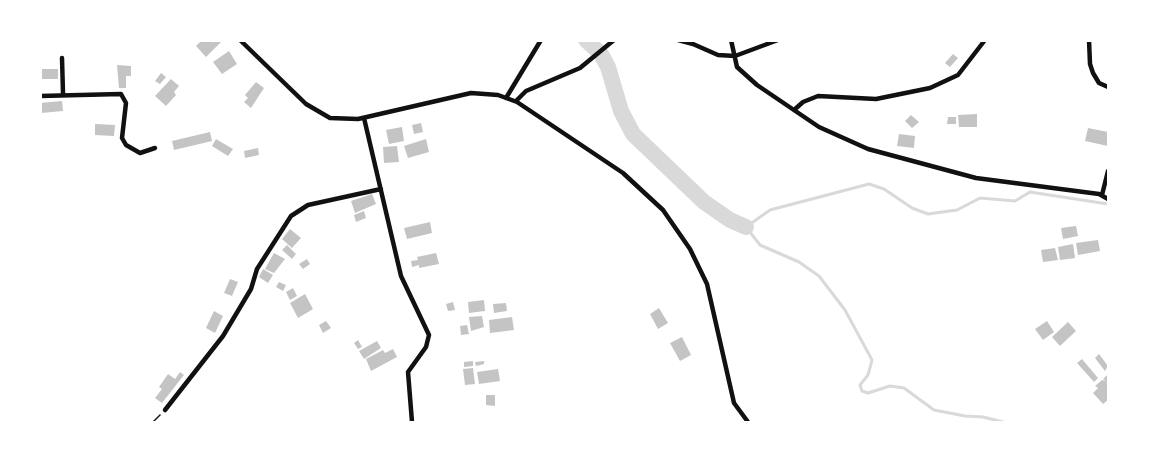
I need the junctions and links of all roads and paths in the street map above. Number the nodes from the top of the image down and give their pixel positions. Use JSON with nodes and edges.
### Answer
{"nodes":[{"id":1,"x":240,"y":40,"type":"edge"},
{"id":2,"x":541,"y":40,"type":"edge"},
{"id":3,"x":614,"y":40,"type":"edge"},
{"id":4,"x":678,"y":40,"type":"edge"},
{"id":5,"x":731,"y":40,"type":"edge"},
{"id":6,"x":778,"y":40,"type":"edge"},
{"id":7,"x":985,"y":40,"type":"edge"},
{"id":8,"x":1089,"y":40,"type":"edge"},
{"id":9,"x":735,"y":56,"type":"junction"},
{"id":10,"x":62,"y":58,"type":"dead end"},
{"id":11,"x":1108,"y":87,"type":"edge"},
{"id":12,"x":63,"y":93,"type":"junction"},
{"id":13,"x":40,"y":96,"type":"edge"},
{"id":14,"x":506,"y":98,"type":"junction"},
{"id":15,"x":516,"y":101,"type":"junction"},
{"id":16,"x":794,"y":110,"type":"junction"},
{"id":17,"x":364,"y":118,"type":"junction"},
{"id":18,"x":155,"y":148,"type":"dead end"},
{"id":19,"x":1108,"y":171,"type":"edge"},
{"id":20,"x":381,"y":189,"type":"junction"},
{"id":21,"x":1102,"y":195,"type":"junction"},
{"id":22,"x":1108,"y":199,"type":"edge"},
{"id":23,"x":165,"y":410,"type":"joint"},
{"id":24,"x":153,"y":423,"type":"edge"},
{"id":25,"x":412,"y":423,"type":"edge"},
{"id":26,"x":748,"y":423,"type":"edge"}],
"edges":[{"from":1,"to":17,"type":"street"},
{"from":2,"to":14,"type":"street"},
{"from":3,"to":15,"type":"street"},
{"from":4,"to":9,"type":"street"},
{"from":5,"to":9,"type":"street"},
{"from":6,"to":9,"type":"street"},
{"from":7,"to":16,"type":"street"},
{"from":8,"to":11,"type":"street"},
{"from":9,"to":16,"type":"street"},
{"from":10,"to":12,"type":"street"},
{"from":12,"to":13,"type":"street"},
{"from":12,"to":18,"type":"street"},
{"from":14,"to":15,"type":"street"},
{"from":14,"to":17,"type":"street"},
{"from":15,"to":26,"type":"street"},
{"from":16,"to":21,"type":"street"},
{"from":17,"to":20,"type":"street"},
{"from":19,"to":21,"type":"street"},
{"from":20,"to":23,"type":"street"},
{"from":20,"to":25,"type":"street"},
{"from":21,"to":22,"type":"street"},
{"from":23,"to":24,"type":"path"}]}
